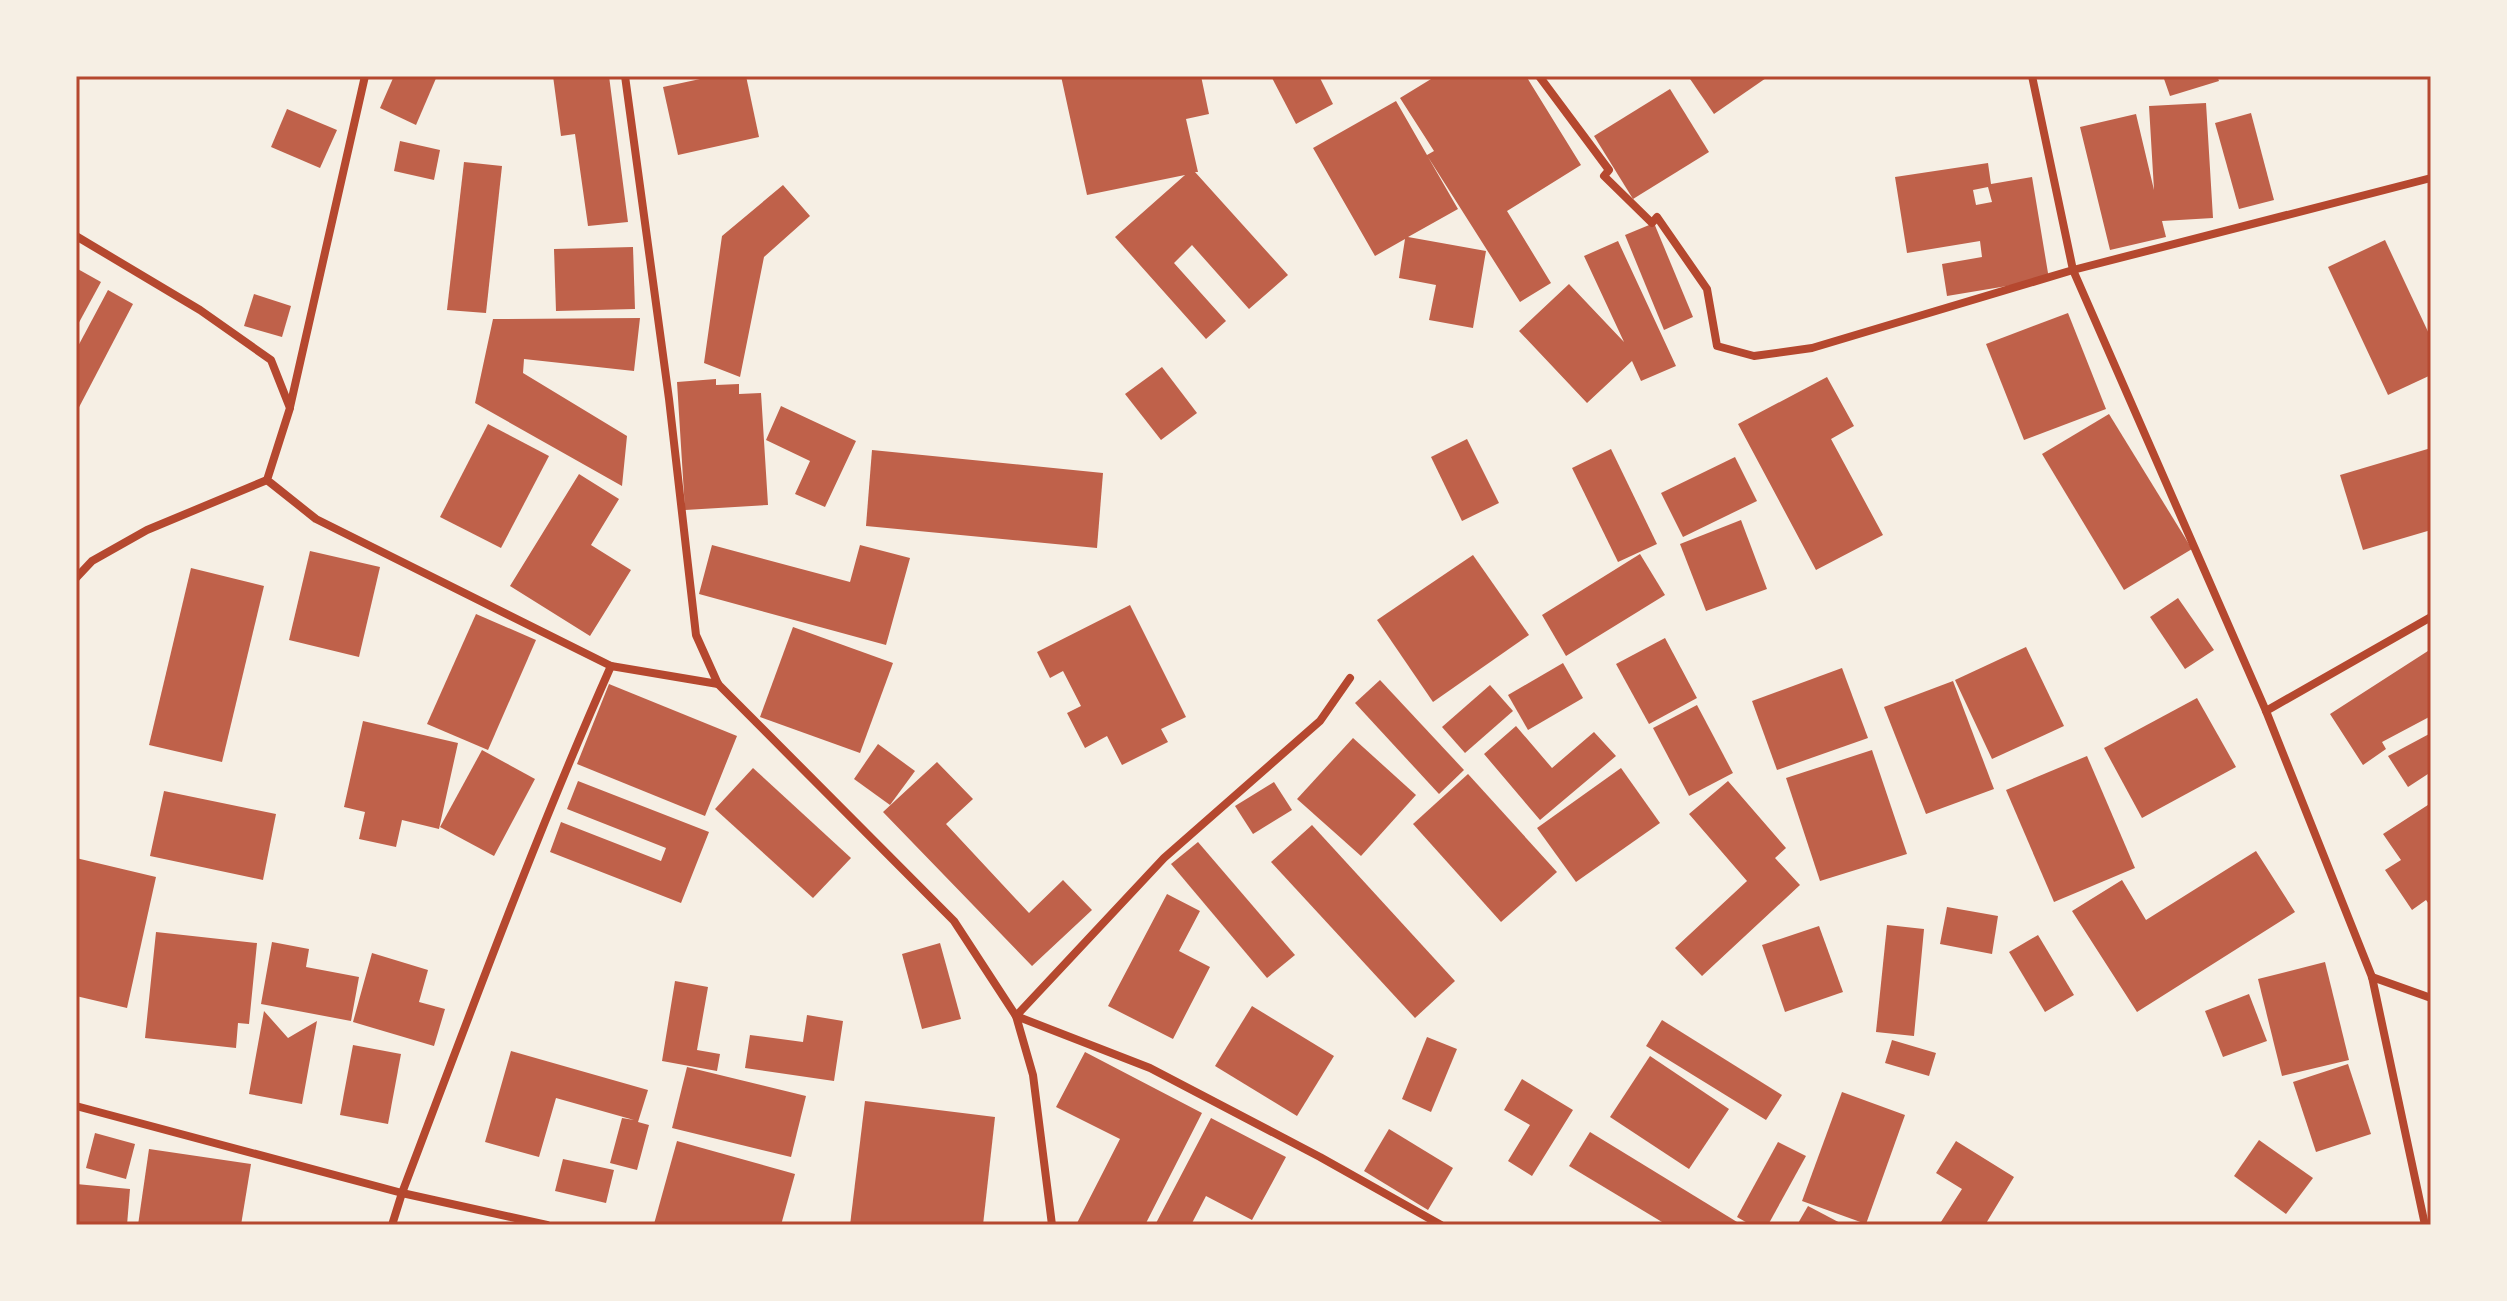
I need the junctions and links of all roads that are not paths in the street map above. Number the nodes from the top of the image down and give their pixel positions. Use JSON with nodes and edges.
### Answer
{"nodes":[{"id":1,"x":365,"y":76,"type":"edge"},
{"id":2,"x":625,"y":76,"type":"edge"},
{"id":3,"x":1539,"y":76,"type":"edge"},
{"id":4,"x":2032,"y":76,"type":"edge"},
{"id":5,"x":2431,"y":178,"type":"edge"},
{"id":6,"x":76,"y":236,"type":"edge"},
{"id":7,"x":2073,"y":270,"type":"junction"},
{"id":8,"x":290,"y":408,"type":"junction"},
{"id":9,"x":267,"y":480,"type":"junction"},
{"id":10,"x":76,"y":578,"type":"edge"},
{"id":11,"x":2431,"y":617,"type":"edge"},
{"id":12,"x":611,"y":666,"type":"junction"},
{"id":13,"x":1350,"y":678,"type":"dead end"},
{"id":14,"x":718,"y":684,"type":"junction"},
{"id":15,"x":2266,"y":711,"type":"junction"},
{"id":16,"x":2372,"y":977,"type":"junction"},
{"id":17,"x":2431,"y":998,"type":"edge"},
{"id":18,"x":1016,"y":1016,"type":"junction"},
{"id":19,"x":76,"y":1106,"type":"edge"},
{"id":20,"x":402,"y":1193,"type":"junction"},
{"id":21,"x":392,"y":1225,"type":"edge"},
{"id":22,"x":547,"y":1225,"type":"edge"},
{"id":23,"x":1052,"y":1225,"type":"edge"},
{"id":24,"x":1441,"y":1225,"type":"edge"},
{"id":25,"x":2425,"y":1225,"type":"edge"}],
"edges":[{"from":1,"to":8,"type":"street"},
{"from":2,"to":14,"type":"street"},
{"from":3,"to":7,"type":"street"},
{"from":4,"to":7,"type":"street"},
{"from":5,"to":7,"type":"street"},
{"from":6,"to":8,"type":"street"},
{"from":7,"to":15,"type":"street"},
{"from":8,"to":9,"type":"street"},
{"from":9,"to":10,"type":"street"},
{"from":9,"to":12,"type":"street"},
{"from":11,"to":15,"type":"street"},
{"from":12,"to":14,"type":"street"},
{"from":12,"to":20,"type":"street"},
{"from":13,"to":18,"type":"street"},
{"from":14,"to":18,"type":"street"},
{"from":15,"to":16,"type":"street"},
{"from":16,"to":17,"type":"street"},
{"from":16,"to":25,"type":"street"},
{"from":18,"to":23,"type":"street"},
{"from":18,"to":24,"type":"street"},
{"from":19,"to":20,"type":"street"},
{"from":20,"to":21,"type":"street"},
{"from":20,"to":22,"type":"street"}]}
